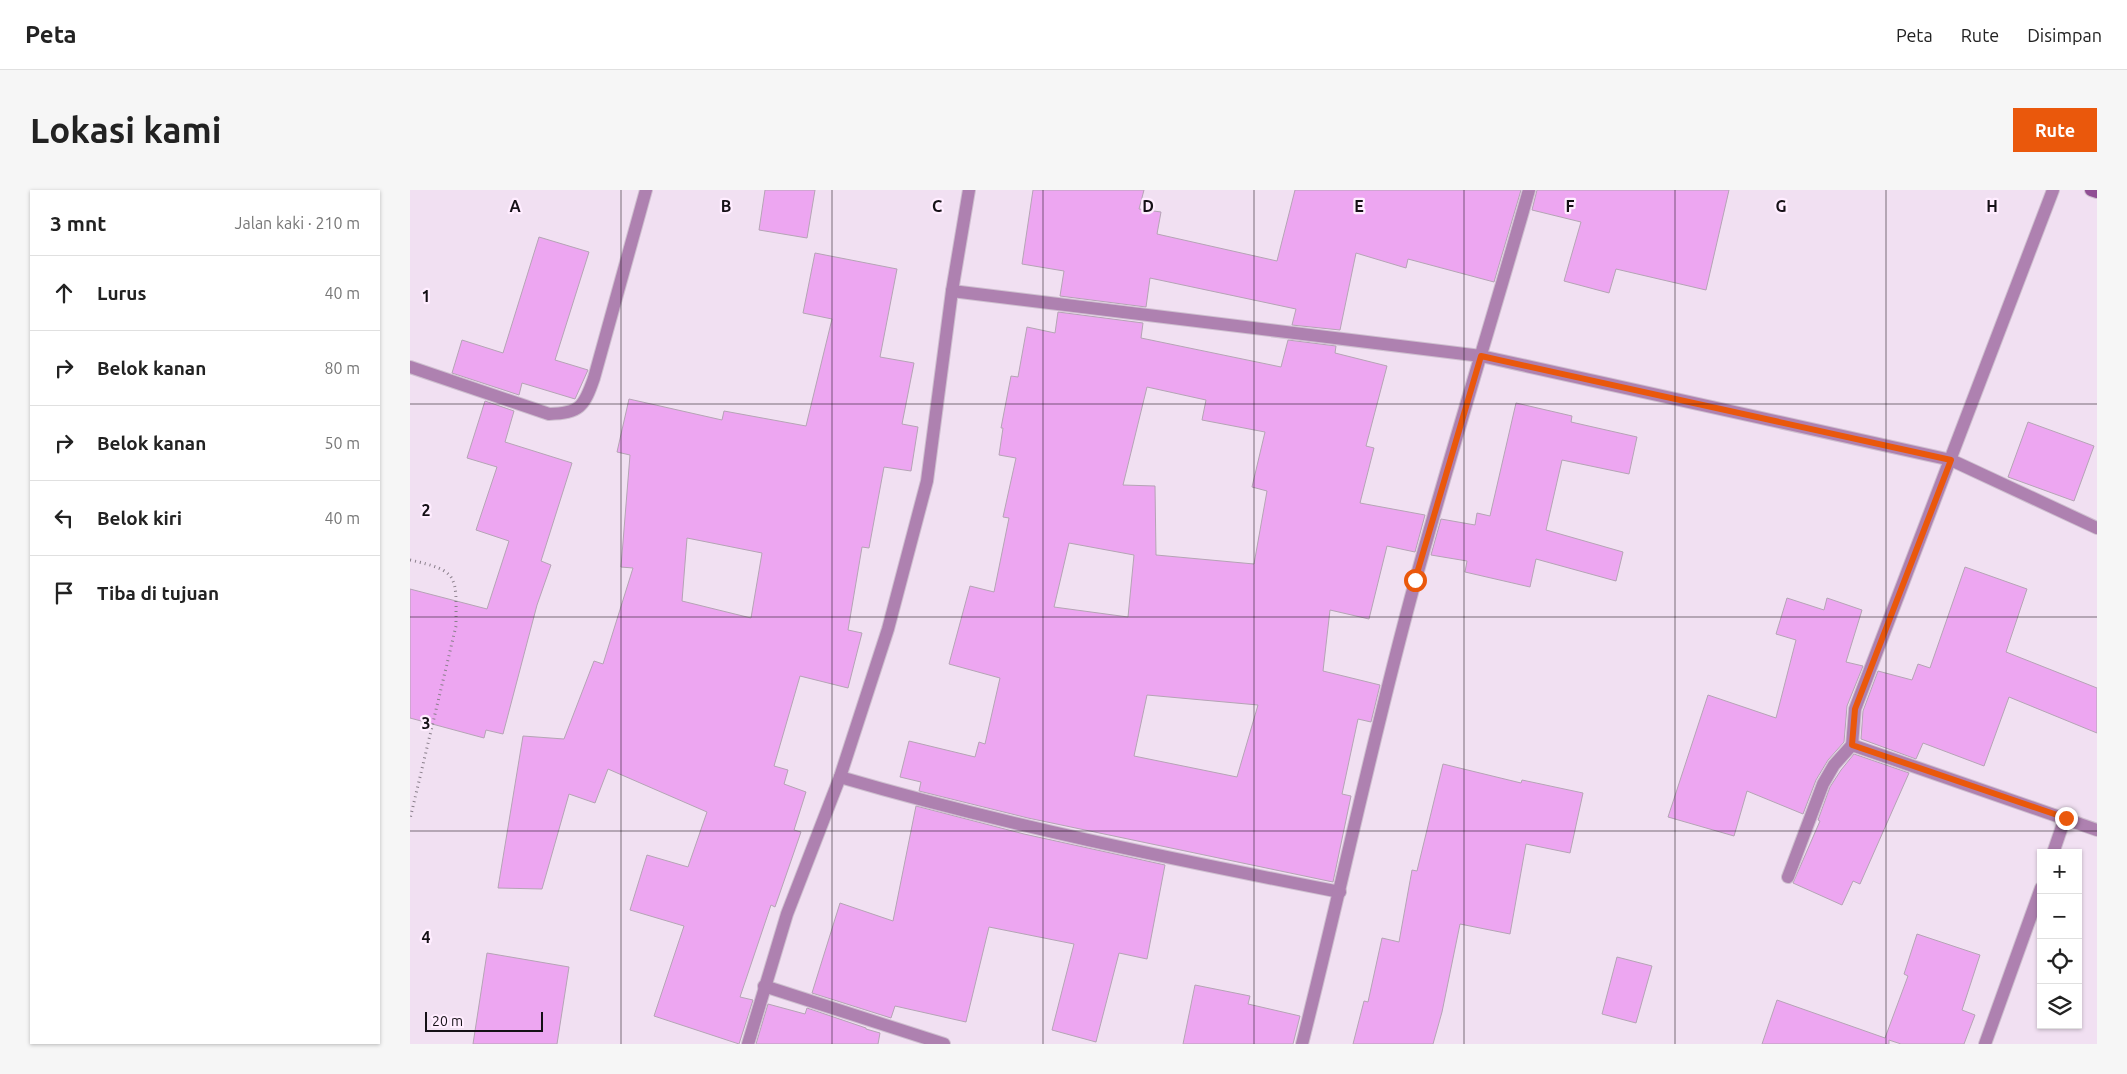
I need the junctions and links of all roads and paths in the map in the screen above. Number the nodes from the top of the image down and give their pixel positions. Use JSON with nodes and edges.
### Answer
{"nodes":[{"id":1,"x":646,"y":190,"type":"edge"},
{"id":2,"x":969,"y":190,"type":"edge"},
{"id":3,"x":1529,"y":190,"type":"edge"},
{"id":4,"x":2053,"y":190,"type":"edge"},
{"id":5,"x":2091,"y":190,"type":"edge"},
{"id":6,"x":2097,"y":192,"type":"edge"},
{"id":7,"x":952,"y":291,"type":"junction"},
{"id":8,"x":1481,"y":356,"type":"junction"},
{"id":9,"x":410,"y":367,"type":"edge"},
{"id":10,"x":1951,"y":460,"type":"junction"},
{"id":11,"x":2097,"y":528,"type":"edge"},
{"id":12,"x":410,"y":560,"type":"edge"},
{"id":13,"x":1852,"y":745,"type":"junction"},
{"id":14,"x":840,"y":777,"type":"junction"},
{"id":15,"x":2066,"y":818,"type":"junction"},
{"id":16,"x":410,"y":819,"type":"edge"},
{"id":17,"x":2097,"y":830,"type":"edge"},
{"id":18,"x":2054,"y":849,"type":"edge"},
{"id":19,"x":1788,"y":877,"type":"dead end"},
{"id":20,"x":1340,"y":892,"type":"junction"},
{"id":21,"x":2039,"y":894,"type":"edge"},
{"id":22,"x":764,"y":986,"type":"junction"},
{"id":23,"x":748,"y":1044,"type":"edge"},
{"id":24,"x":944,"y":1044,"type":"edge"},
{"id":25,"x":1302,"y":1044,"type":"edge"},
{"id":26,"x":1985,"y":1044,"type":"edge"}],
"edges":[{"from":1,"to":9,"type":"street"},
{"from":2,"to":7,"type":"street"},
{"from":3,"to":8,"type":"street"},
{"from":4,"to":10,"type":"street"},
{"from":5,"to":6,"type":"main road"},
{"from":7,"to":8,"type":"street"},
{"from":7,"to":14,"type":"street"},
{"from":8,"to":10,"type":"street"},
{"from":8,"to":20,"type":"street"},
{"from":10,"to":11,"type":"street"},
{"from":10,"to":13,"type":"street"},
{"from":12,"to":16,"type":"path"},
{"from":13,"to":15,"type":"street"},
{"from":13,"to":19,"type":"street"},
{"from":14,"to":20,"type":"street"},
{"from":14,"to":22,"type":"street"},
{"from":15,"to":17,"type":"street"},
{"from":15,"to":18,"type":"street"},
{"from":20,"to":25,"type":"street"},
{"from":21,"to":26,"type":"street"},
{"from":22,"to":23,"type":"street"},
{"from":22,"to":24,"type":"street"}]}
